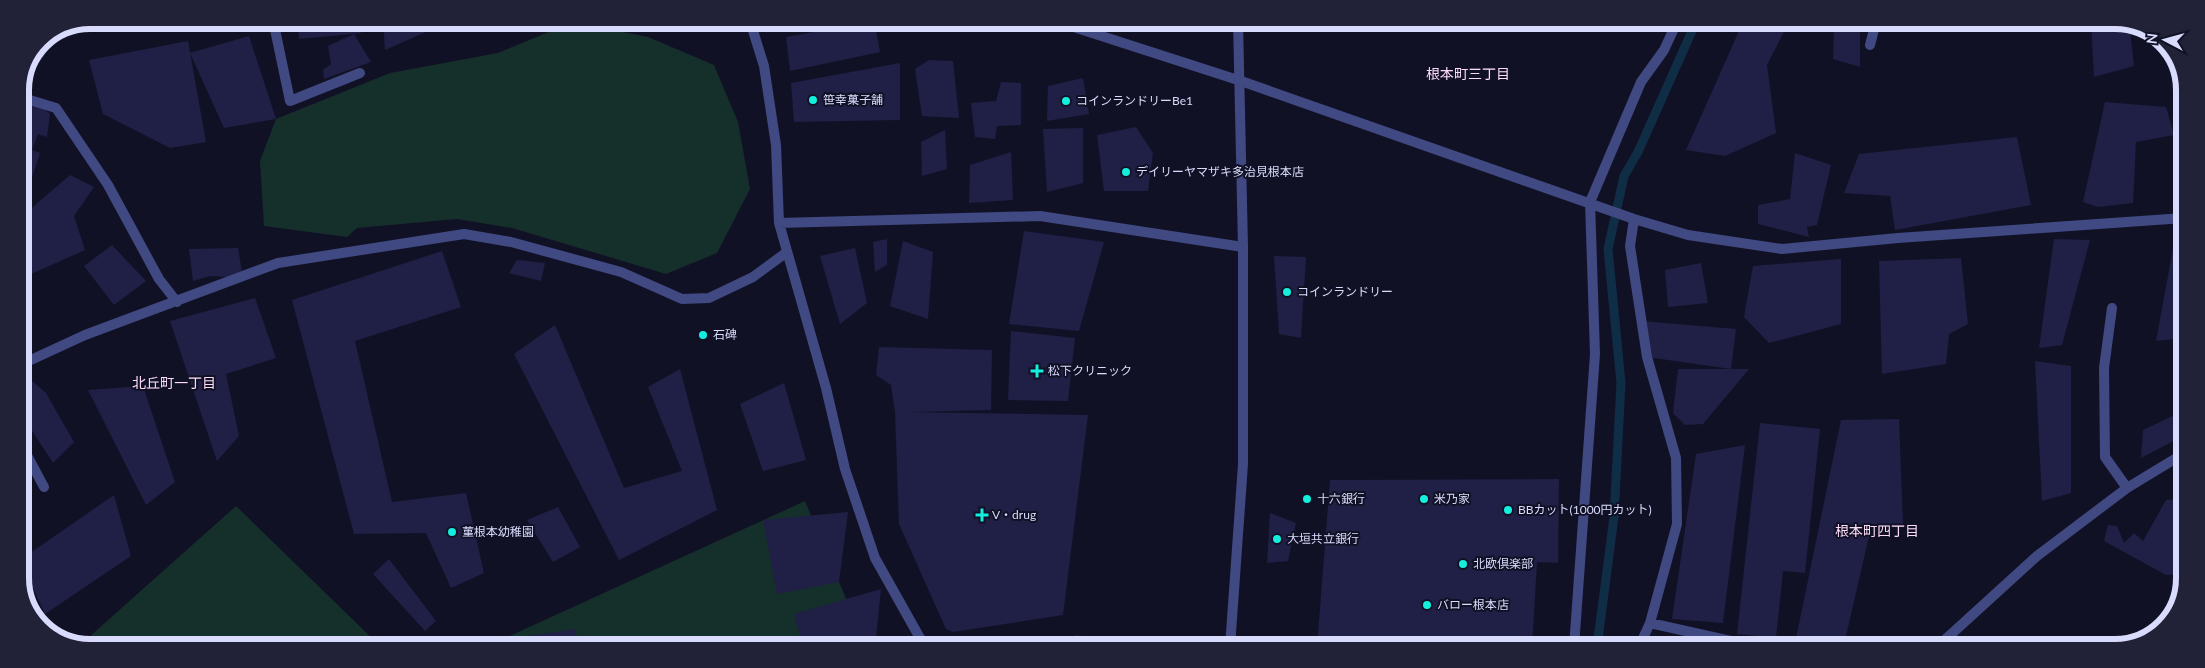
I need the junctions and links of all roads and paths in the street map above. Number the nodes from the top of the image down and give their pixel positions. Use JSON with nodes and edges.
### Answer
{"nodes":[{"id":1,"x":275,"y":29,"type":"edge"},
{"id":2,"x":752,"y":29,"type":"edge"},
{"id":3,"x":1081,"y":29,"type":"edge"},
{"id":4,"x":1238,"y":29,"type":"edge"},
{"id":5,"x":1674,"y":29,"type":"edge"},
{"id":6,"x":1874,"y":29,"type":"edge"},
{"id":7,"x":1870,"y":45,"type":"dead end"},
{"id":8,"x":360,"y":73,"type":"dead end"},
{"id":9,"x":1240,"y":81,"type":"junction"},
{"id":10,"x":29,"y":100,"type":"edge"},
{"id":11,"x":1590,"y":202,"type":"junction"},
{"id":12,"x":1634,"y":219,"type":"junction"},
{"id":13,"x":2176,"y":219,"type":"edge"},
{"id":14,"x":779,"y":223,"type":"junction"},
{"id":15,"x":1243,"y":247,"type":"junction"},
{"id":16,"x":787,"y":252,"type":"junction"},
{"id":17,"x":177,"y":302,"type":"junction"},
{"id":18,"x":2112,"y":308,"type":"dead end"},
{"id":19,"x":29,"y":361,"type":"edge"},
{"id":20,"x":2176,"y":458,"type":"edge"},
{"id":21,"x":29,"y":459,"type":"edge"},
{"id":22,"x":44,"y":487,"type":"dead end"},
{"id":23,"x":2126,"y":488,"type":"junction"},
{"id":24,"x":1650,"y":623,"type":"junction"},
{"id":25,"x":921,"y":639,"type":"edge"},
{"id":26,"x":1231,"y":639,"type":"edge"},
{"id":27,"x":1575,"y":639,"type":"edge"},
{"id":28,"x":1643,"y":639,"type":"edge"},
{"id":29,"x":1722,"y":639,"type":"edge"},
{"id":30,"x":1946,"y":639,"type":"edge"}],
"edges":[{"from":1,"to":8,"type":"street"},
{"from":2,"to":14,"type":"street"},
{"from":3,"to":9,"type":"street"},
{"from":4,"to":9,"type":"street"},
{"from":5,"to":11,"type":"street"},
{"from":6,"to":7,"type":"street"},
{"from":9,"to":11,"type":"street"},
{"from":9,"to":15,"type":"street"},
{"from":10,"to":17,"type":"street"},
{"from":11,"to":12,"type":"street"},
{"from":11,"to":27,"type":"street"},
{"from":12,"to":13,"type":"street"},
{"from":12,"to":24,"type":"street"},
{"from":14,"to":15,"type":"street"},
{"from":14,"to":16,"type":"street"},
{"from":15,"to":26,"type":"street"},
{"from":16,"to":17,"type":"street"},
{"from":16,"to":25,"type":"street"},
{"from":17,"to":19,"type":"street"},
{"from":18,"to":23,"type":"street"},
{"from":20,"to":23,"type":"street"},
{"from":21,"to":22,"type":"street"},
{"from":23,"to":30,"type":"street"},
{"from":24,"to":28,"type":"street"},
{"from":24,"to":29,"type":"street"}]}
